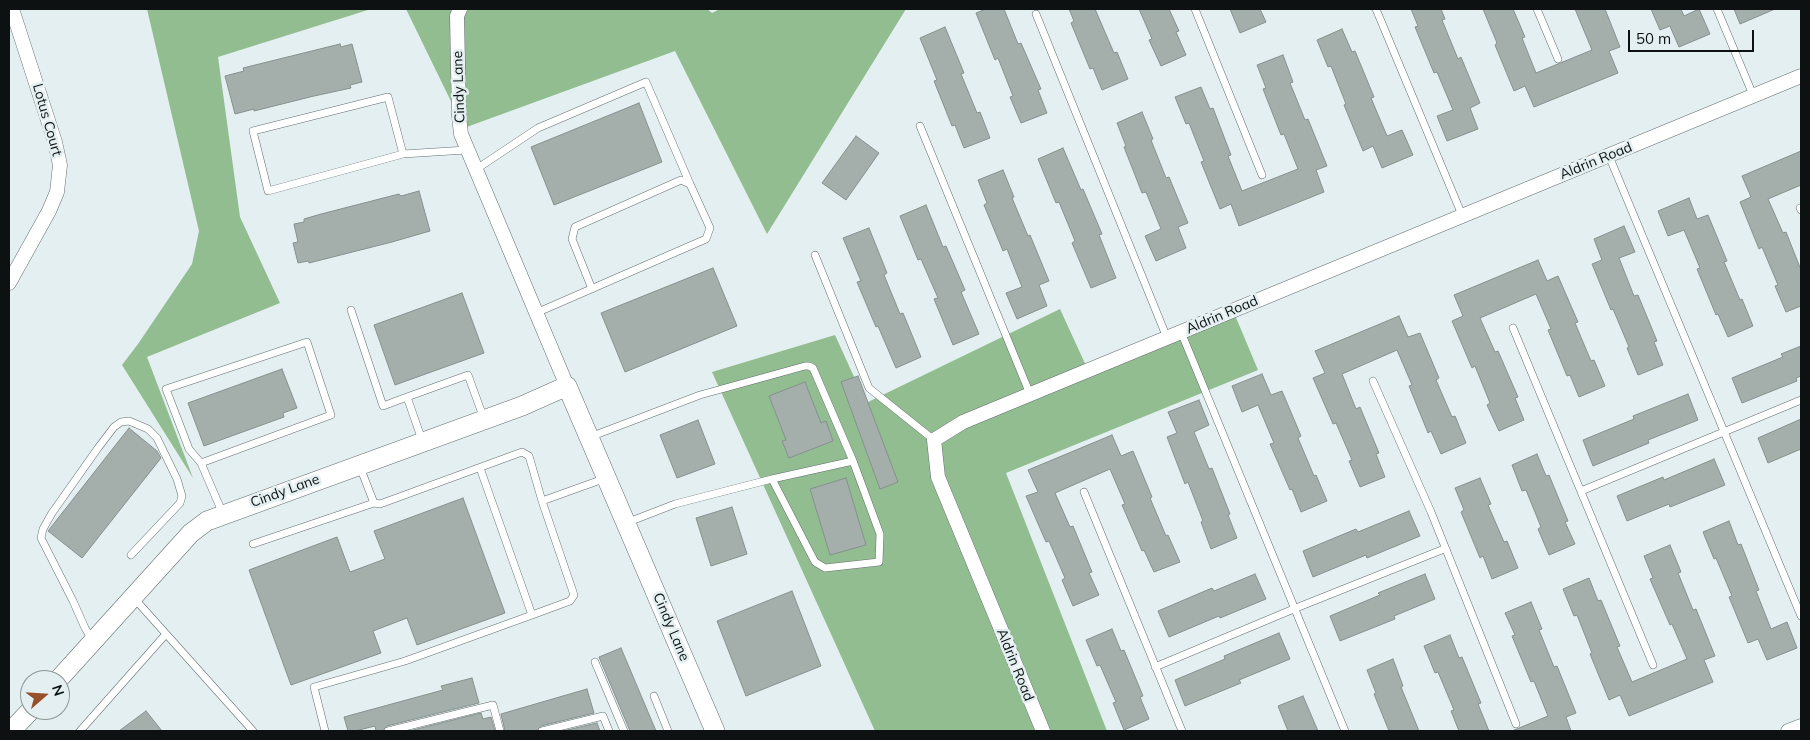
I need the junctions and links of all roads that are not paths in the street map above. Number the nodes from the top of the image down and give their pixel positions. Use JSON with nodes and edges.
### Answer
{"nodes":[{"id":1,"x":12,"y":9,"type":"edge"},
{"id":2,"x":460,"y":9,"type":"edge"},
{"id":3,"x":1195,"y":9,"type":"edge"},
{"id":4,"x":1376,"y":9,"type":"edge"},
{"id":5,"x":1537,"y":9,"type":"edge"},
{"id":6,"x":1717,"y":9,"type":"edge"},
{"id":7,"x":1036,"y":14,"type":"dead end"},
{"id":8,"x":1558,"y":59,"type":"dead end"},
{"id":9,"x":1801,"y":76,"type":"edge"},
{"id":10,"x":1754,"y":95,"type":"junction"},
{"id":11,"x":920,"y":126,"type":"dead end"},
{"id":12,"x":466,"y":150,"type":"junction"},
{"id":13,"x":403,"y":154,"type":"junction"},
{"id":14,"x":1608,"y":156,"type":"junction"},
{"id":15,"x":475,"y":170,"type":"junction"},
{"id":16,"x":1262,"y":175,"type":"dead end"},
{"id":17,"x":690,"y":184,"type":"junction"},
{"id":18,"x":1462,"y":215,"type":"junction"},
{"id":19,"x":815,"y":254,"type":"dead end"},
{"id":20,"x":9,"y":283,"type":"edge"},
{"id":21,"x":592,"y":289,"type":"junction"},
{"id":22,"x":351,"y":310,"type":"dead end"},
{"id":23,"x":535,"y":313,"type":"junction"},
{"id":24,"x":1513,"y":328,"type":"dead end"},
{"id":25,"x":1182,"y":332,"type":"junction"},
{"id":26,"x":1167,"y":338,"type":"junction"},
{"id":27,"x":1373,"y":380,"type":"dead end"},
{"id":28,"x":567,"y":386,"type":"junction"},
{"id":29,"x":1030,"y":394,"type":"junction"},
{"id":30,"x":407,"y":398,"type":"junction"},
{"id":31,"x":1801,"y":400,"type":"edge"},
{"id":32,"x":484,"y":419,"type":"junction"},
{"id":33,"x":1725,"y":432,"type":"junction"},
{"id":34,"x":590,"y":438,"type":"junction"},
{"id":35,"x":934,"y":440,"type":"junction"},
{"id":36,"x":423,"y":442,"type":"junction"},
{"id":37,"x":853,"y":461,"type":"junction"},
{"id":38,"x":201,"y":463,"type":"junction"},
{"id":39,"x":359,"y":464,"type":"junction"},
{"id":40,"x":480,"y":468,"type":"junction"},
{"id":41,"x":607,"y":478,"type":"junction"},
{"id":42,"x":772,"y":479,"type":"junction"},
{"id":43,"x":1581,"y":491,"type":"junction"},
{"id":44,"x":1084,"y":492,"type":"dead end"},
{"id":45,"x":542,"y":501,"type":"junction"},
{"id":46,"x":374,"y":503,"type":"junction"},
{"id":47,"x":224,"y":514,"type":"junction"},
{"id":48,"x":626,"y":523,"type":"junction"},
{"id":49,"x":254,"y":544,"type":"dead end"},
{"id":50,"x":1444,"y":549,"type":"junction"},
{"id":51,"x":131,"y":555,"type":"dead end"},
{"id":52,"x":133,"y":597,"type":"junction"},
{"id":53,"x":1296,"y":608,"type":"junction"},
{"id":54,"x":532,"y":615,"type":"junction"},
{"id":55,"x":1801,"y":616,"type":"edge"},
{"id":56,"x":166,"y":634,"type":"junction"},
{"id":57,"x":93,"y":641,"type":"junction"},
{"id":58,"x":595,"y":662,"type":"dead end"},
{"id":59,"x":1653,"y":665,"type":"dead end"},
{"id":60,"x":1155,"y":667,"type":"junction"},
{"id":61,"x":67,"y":670,"type":"edge"},
{"id":62,"x":654,"y":696,"type":"dead end"},
{"id":63,"x":21,"y":720,"type":"edge"},
{"id":64,"x":1516,"y":724,"type":"dead end"},
{"id":65,"x":1801,"y":726,"type":"edge"},
{"id":66,"x":11,"y":731,"type":"edge"},
{"id":67,"x":80,"y":731,"type":"edge"},
{"id":68,"x":253,"y":731,"type":"edge"},
{"id":69,"x":325,"y":731,"type":"edge"},
{"id":70,"x":388,"y":731,"type":"edge"},
{"id":71,"x":500,"y":731,"type":"edge"},
{"id":72,"x":542,"y":731,"type":"edge"},
{"id":73,"x":609,"y":731,"type":"edge"},
{"id":74,"x":624,"y":731,"type":"edge"},
{"id":75,"x":668,"y":731,"type":"edge"},
{"id":76,"x":715,"y":731,"type":"edge"},
{"id":77,"x":1042,"y":731,"type":"edge"},
{"id":78,"x":1182,"y":731,"type":"edge"},
{"id":79,"x":1345,"y":731,"type":"edge"},
{"id":80,"x":1788,"y":731,"type":"edge"}],
"edges":[{"from":1,"to":20,"type":"street","name":"Lotus Court"},
{"from":2,"to":12,"type":"street","name":"Cindy Lane"},
{"from":3,"to":16,"type":"lane"},
{"from":4,"to":18,"type":"lane"},
{"from":5,"to":8,"type":"lane"},
{"from":6,"to":10,"type":"lane"},
{"from":7,"to":26,"type":"lane"},
{"from":9,"to":10,"type":"street","name":"Aldrin Road"},
{"from":10,"to":14,"type":"street","name":"Aldrin Road"},
{"from":11,"to":29,"type":"lane"},
{"from":12,"to":13,"type":"lane"},
{"from":12,"to":15,"type":"street","name":"Cindy Lane"},
{"from":13,"to":13,"type":"lane"},
{"from":14,"to":18,"type":"street","name":"Aldrin Road"},
{"from":14,"to":33,"type":"lane"},
{"from":15,"to":17,"type":"lane"},
{"from":15,"to":23,"type":"street","name":"Cindy Lane"},
{"from":17,"to":21,"type":"lane"},
{"from":17,"to":21,"type":"lane"},
{"from":18,"to":25,"type":"street","name":"Aldrin Road"},
{"from":19,"to":35,"type":"lane"},
{"from":21,"to":23,"type":"lane"},
{"from":22,"to":30,"type":"lane"},
{"from":23,"to":28,"type":"street","name":"Cindy Lane"},
{"from":24,"to":43,"type":"lane"},
{"from":25,"to":26,"type":"street","name":"Aldrin Road"},
{"from":25,"to":53,"type":"lane"},
{"from":26,"to":29,"type":"street","name":"Aldrin Road"},
{"from":27,"to":50,"type":"lane"},
{"from":28,"to":32,"type":"street","name":"Cindy Lane"},
{"from":28,"to":34,"type":"street","name":"Cindy Lane"},
{"from":29,"to":35,"type":"street","name":"Aldrin Road"},
{"from":30,"to":32,"type":"lane"},
{"from":30,"to":36,"type":"lane"},
{"from":31,"to":33,"type":"lane"},
{"from":32,"to":36,"type":"street","name":"Cindy Lane"},
{"from":33,"to":43,"type":"lane"},
{"from":33,"to":55,"type":"lane"},
{"from":34,"to":37,"type":"lane"},
{"from":34,"to":41,"type":"street","name":"Cindy Lane"},
{"from":35,"to":77,"type":"street","name":"Aldrin Road"},
{"from":36,"to":39,"type":"street","name":"Cindy Lane"},
{"from":37,"to":42,"type":"lane"},
{"from":37,"to":42,"type":"lane"},
{"from":38,"to":38,"type":"lane"},
{"from":38,"to":47,"type":"lane"},
{"from":39,"to":46,"type":"lane"},
{"from":39,"to":47,"type":"street","name":"Cindy Lane"},
{"from":40,"to":45,"type":"lane"},
{"from":40,"to":46,"type":"lane"},
{"from":40,"to":54,"type":"lane"},
{"from":41,"to":45,"type":"lane"},
{"from":41,"to":48,"type":"street","name":"Cindy Lane"},
{"from":42,"to":48,"type":"lane"},
{"from":43,"to":59,"type":"lane"},
{"from":44,"to":60,"type":"lane"},
{"from":45,"to":54,"type":"lane"},
{"from":46,"to":49,"type":"lane"},
{"from":47,"to":52,"type":"street","name":"Cindy Lane"},
{"from":48,"to":76,"type":"street","name":"Cindy Lane"},
{"from":50,"to":53,"type":"lane"},
{"from":50,"to":64,"type":"lane"},
{"from":51,"to":57,"type":"lane"},
{"from":52,"to":56,"type":"lane"},
{"from":52,"to":57,"type":"street","name":"Cindy Lane"},
{"from":53,"to":60,"type":"lane"},
{"from":53,"to":79,"type":"lane"},
{"from":54,"to":69,"type":"lane"},
{"from":56,"to":67,"type":"lane"},
{"from":56,"to":68,"type":"lane"},
{"from":57,"to":61,"type":"street","name":"Cindy Lane"},
{"from":58,"to":74,"type":"lane"},
{"from":60,"to":78,"type":"lane"},
{"from":62,"to":75,"type":"lane"},
{"from":63,"to":66,"type":"street"},
{"from":65,"to":80,"type":"street"},
{"from":70,"to":71,"type":"lane"},
{"from":72,"to":73,"type":"lane"}]}
